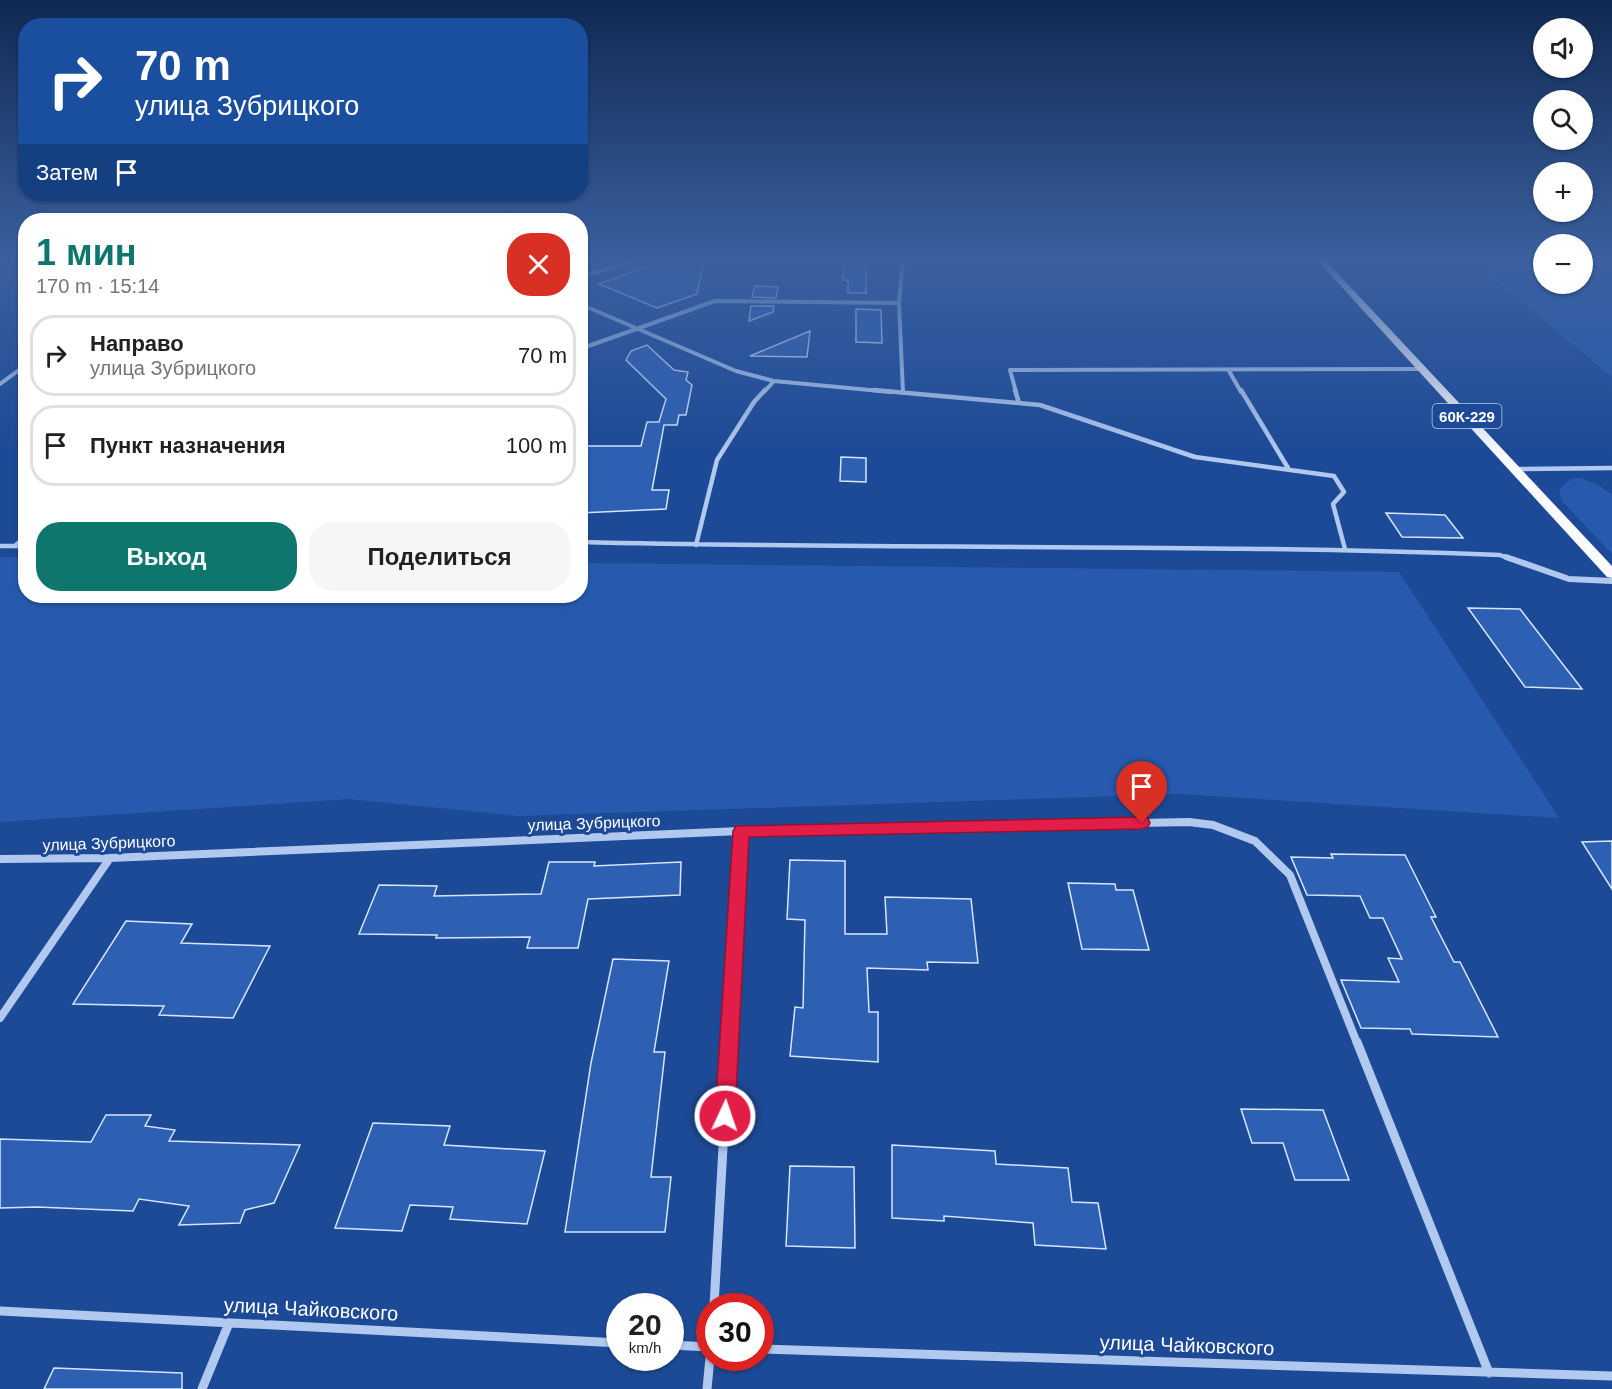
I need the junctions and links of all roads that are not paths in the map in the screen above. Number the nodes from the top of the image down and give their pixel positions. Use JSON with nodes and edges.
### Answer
{"nodes":[{"id":1,"x":627,"y":325,"type":"edge"},
{"id":2,"x":649,"y":325,"type":"edge"},
{"id":3,"x":900,"y":325,"type":"edge"},
{"id":4,"x":1382,"y":325,"type":"edge"},
{"id":5,"x":637,"y":329,"type":"junction"},
{"id":6,"x":588,"y":346,"type":"edge"},
{"id":7,"x":1423,"y":369,"type":"junction"},
{"id":8,"x":18,"y":371,"type":"edge"},
{"id":9,"x":1228,"y":372,"type":"junction"},
{"id":10,"x":774,"y":381,"type":"junction"},
{"id":11,"x":0,"y":384,"type":"edge"},
{"id":12,"x":903,"y":392,"type":"junction"},
{"id":13,"x":1019,"y":403,"type":"junction"},
{"id":14,"x":1288,"y":468,"type":"junction"},
{"id":15,"x":1612,"y":468,"type":"edge"},
{"id":16,"x":1516,"y":469,"type":"junction"},
{"id":17,"x":588,"y":542,"type":"edge"},
{"id":18,"x":18,"y":543,"type":"edge"},
{"id":19,"x":696,"y":545,"type":"junction"},
{"id":20,"x":0,"y":546,"type":"edge"},
{"id":21,"x":15,"y":546,"type":"joint"},
{"id":22,"x":1346,"y":549,"type":"junction"},
{"id":23,"x":1612,"y":574,"type":"edge"},
{"id":24,"x":1612,"y":581,"type":"edge"},
{"id":25,"x":741,"y":831,"type":"junction"},
{"id":26,"x":110,"y":858,"type":"junction"},
{"id":27,"x":0,"y":860,"type":"edge"},
{"id":28,"x":0,"y":1018,"type":"edge"},
{"id":29,"x":715,"y":1293,"type":"edge"},
{"id":30,"x":0,"y":1311,"type":"edge"},
{"id":31,"x":229,"y":1323,"type":"junction"},
{"id":32,"x":606,"y":1342,"type":"edge"},
{"id":33,"x":774,"y":1349,"type":"edge"},
{"id":34,"x":709,"y":1371,"type":"edge"},
{"id":35,"x":1489,"y":1373,"type":"junction"},
{"id":36,"x":1612,"y":1377,"type":"edge"},
{"id":37,"x":202,"y":1389,"type":"edge"},
{"id":38,"x":707,"y":1389,"type":"edge"}],
"edges":[{"from":1,"to":5,"type":"street"},
{"from":2,"to":5,"type":"street"},
{"from":3,"to":12,"type":"street"},
{"from":4,"to":7,"type":"main road","number":"60К-229"},
{"from":5,"to":6,"type":"street"},
{"from":5,"to":10,"type":"street"},
{"from":7,"to":9,"type":"street"},
{"from":7,"to":16,"type":"main road","number":"60К-229"},
{"from":8,"to":11,"type":"street"},
{"from":9,"to":13,"type":"street"},
{"from":9,"to":14,"type":"street"},
{"from":10,"to":12,"type":"street"},
{"from":10,"to":19,"type":"street"},
{"from":12,"to":13,"type":"street"},
{"from":13,"to":14,"type":"street"},
{"from":14,"to":22,"type":"street"},
{"from":15,"to":16,"type":"street"},
{"from":16,"to":23,"type":"main road","number":"60К-229"},
{"from":17,"to":19,"type":"street"},
{"from":18,"to":21,"type":"street"},
{"from":19,"to":22,"type":"street"},
{"from":20,"to":21,"type":"street"},
{"from":22,"to":24,"type":"street"},
{"from":25,"to":26,"type":"street","name":"улица Зубрицкого"},
{"from":25,"to":29,"type":"street"},
{"from":25,"to":35,"type":"street","name":"улица Зубрицкого"},
{"from":26,"to":27,"type":"street","name":"улица Зубрицкого"},
{"from":26,"to":28,"type":"street"},
{"from":30,"to":31,"type":"street","name":"улица Чайковского"},
{"from":31,"to":32,"type":"street","name":"улица Чайковского"},
{"from":31,"to":37,"type":"street"},
{"from":33,"to":35,"type":"street","name":"улица Чайковского"},
{"from":34,"to":38,"type":"street"},
{"from":35,"to":36,"type":"street","name":"улица Чайковского"}]}
